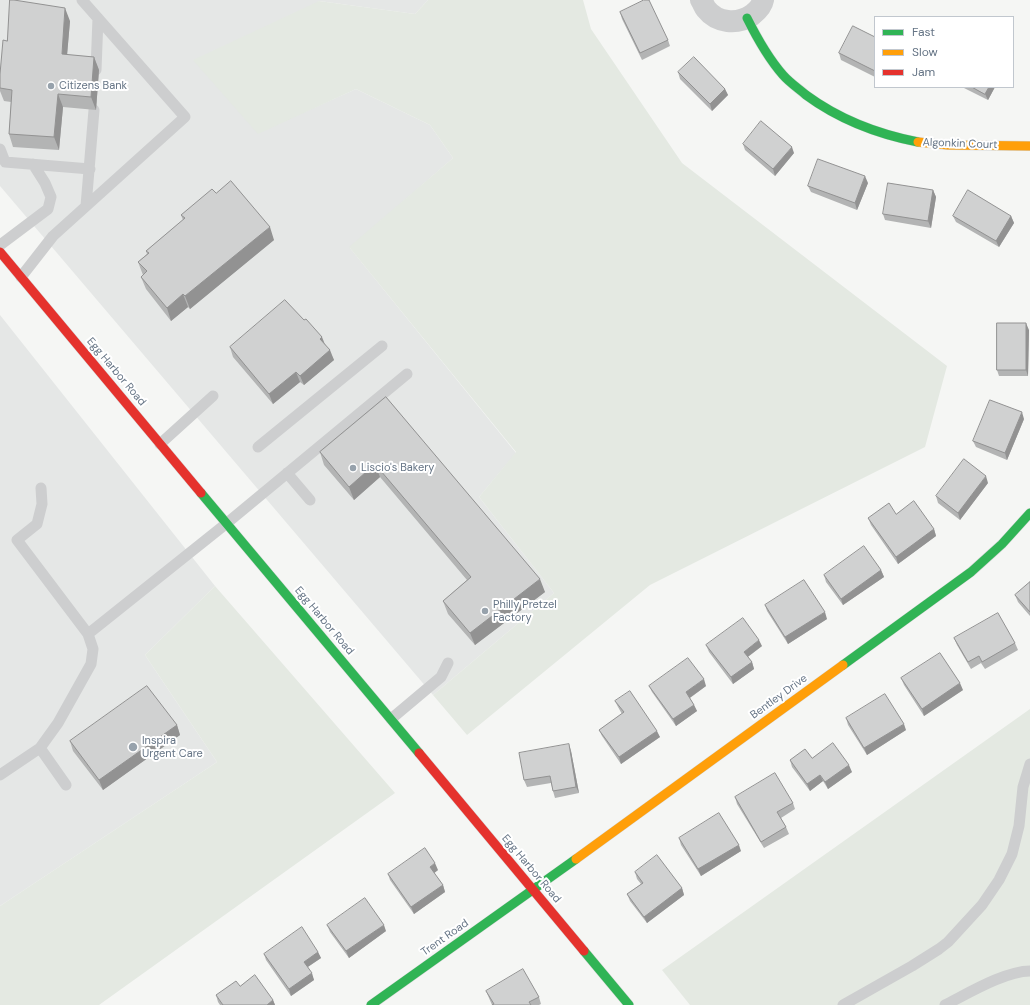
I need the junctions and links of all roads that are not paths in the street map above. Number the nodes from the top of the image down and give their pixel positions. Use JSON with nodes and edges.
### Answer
{"nodes":[{"id":1,"x":82,"y":0,"type":"edge"},
{"id":2,"x":702,"y":0,"type":"edge"},
{"id":3,"x":764,"y":0,"type":"edge"},
{"id":4,"x":98,"y":18,"type":"junction"},
{"id":5,"x":747,"y":18,"type":"junction"},
{"id":6,"x":96,"y":70,"type":"dead end"},
{"id":7,"x":94,"y":110,"type":"dead end"},
{"id":8,"x":1030,"y":146,"type":"edge"},
{"id":9,"x":0,"y":150,"type":"edge"},
{"id":10,"x":33,"y":164,"type":"junction"},
{"id":11,"x":90,"y":169,"type":"junction"},
{"id":12,"x":86,"y":206,"type":"junction"},
{"id":13,"x":0,"y":245,"type":"edge"},
{"id":14,"x":0,"y":252,"type":"edge"},
{"id":15,"x":21,"y":277,"type":"junction"},
{"id":16,"x":382,"y":346,"type":"dead end"},
{"id":17,"x":407,"y":374,"type":"dead end"},
{"id":18,"x":213,"y":396,"type":"dead end"},
{"id":19,"x":160,"y":444,"type":"junction"},
{"id":20,"x":258,"y":447,"type":"dead end"},
{"id":21,"x":287,"y":473,"type":"junction"},
{"id":22,"x":41,"y":488,"type":"dead end"},
{"id":23,"x":310,"y":500,"type":"dead end"},
{"id":24,"x":1030,"y":513,"type":"edge"},
{"id":25,"x":227,"y":523,"type":"junction"},
{"id":26,"x":88,"y":634,"type":"junction"},
{"id":27,"x":448,"y":663,"type":"dead end"},
{"id":28,"x":391,"y":719,"type":"junction"},
{"id":29,"x":40,"y":748,"type":"junction"},
{"id":30,"x":1030,"y":764,"type":"edge"},
{"id":31,"x":0,"y":775,"type":"edge"},
{"id":32,"x":66,"y":786,"type":"dead end"},
{"id":33,"x":533,"y":890,"type":"junction"},
{"id":34,"x":1030,"y":971,"type":"edge"},
{"id":35,"x":371,"y":1005,"type":"edge"},
{"id":36,"x":629,"y":1005,"type":"edge"},
{"id":37,"x":843,"y":1005,"type":"edge"},
{"id":38,"x":945,"y":1005,"type":"edge"}],
"edges":[{"from":1,"to":4,"type":"lane"},
{"from":2,"to":5,"type":"street"},
{"from":3,"to":5,"type":"street"},
{"from":4,"to":6,"type":"lane"},
{"from":4,"to":12,"type":"lane"},
{"from":5,"to":8,"type":"street","name":"Algonkin Court"},
{"from":7,"to":11,"type":"lane"},
{"from":9,"to":10,"type":"lane"},
{"from":10,"to":11,"type":"lane"},
{"from":10,"to":13,"type":"lane"},
{"from":11,"to":12,"type":"lane"},
{"from":12,"to":15,"type":"lane"},
{"from":14,"to":15,"type":"street","name":"Egg Harbor Road"},
{"from":15,"to":19,"type":"street","name":"Egg Harbor Road"},
{"from":16,"to":20,"type":"lane"},
{"from":17,"to":21,"type":"lane"},
{"from":18,"to":19,"type":"lane"},
{"from":19,"to":25,"type":"street","name":"Egg Harbor Road"},
{"from":21,"to":23,"type":"lane"},
{"from":21,"to":25,"type":"lane"},
{"from":22,"to":26,"type":"lane"},
{"from":24,"to":33,"type":"street","name":"Bentley Drive"},
{"from":25,"to":26,"type":"lane"},
{"from":25,"to":28,"type":"street","name":"Egg Harbor Road"},
{"from":26,"to":29,"type":"lane"},
{"from":27,"to":28,"type":"lane"},
{"from":28,"to":33,"type":"street","name":"Egg Harbor Road"},
{"from":29,"to":31,"type":"lane"},
{"from":29,"to":32,"type":"lane"},
{"from":30,"to":37,"type":"lane"},
{"from":33,"to":35,"type":"street","name":"Trent Road"},
{"from":33,"to":36,"type":"street","name":"Egg Harbor Road"},
{"from":34,"to":38,"type":"lane"}]}
